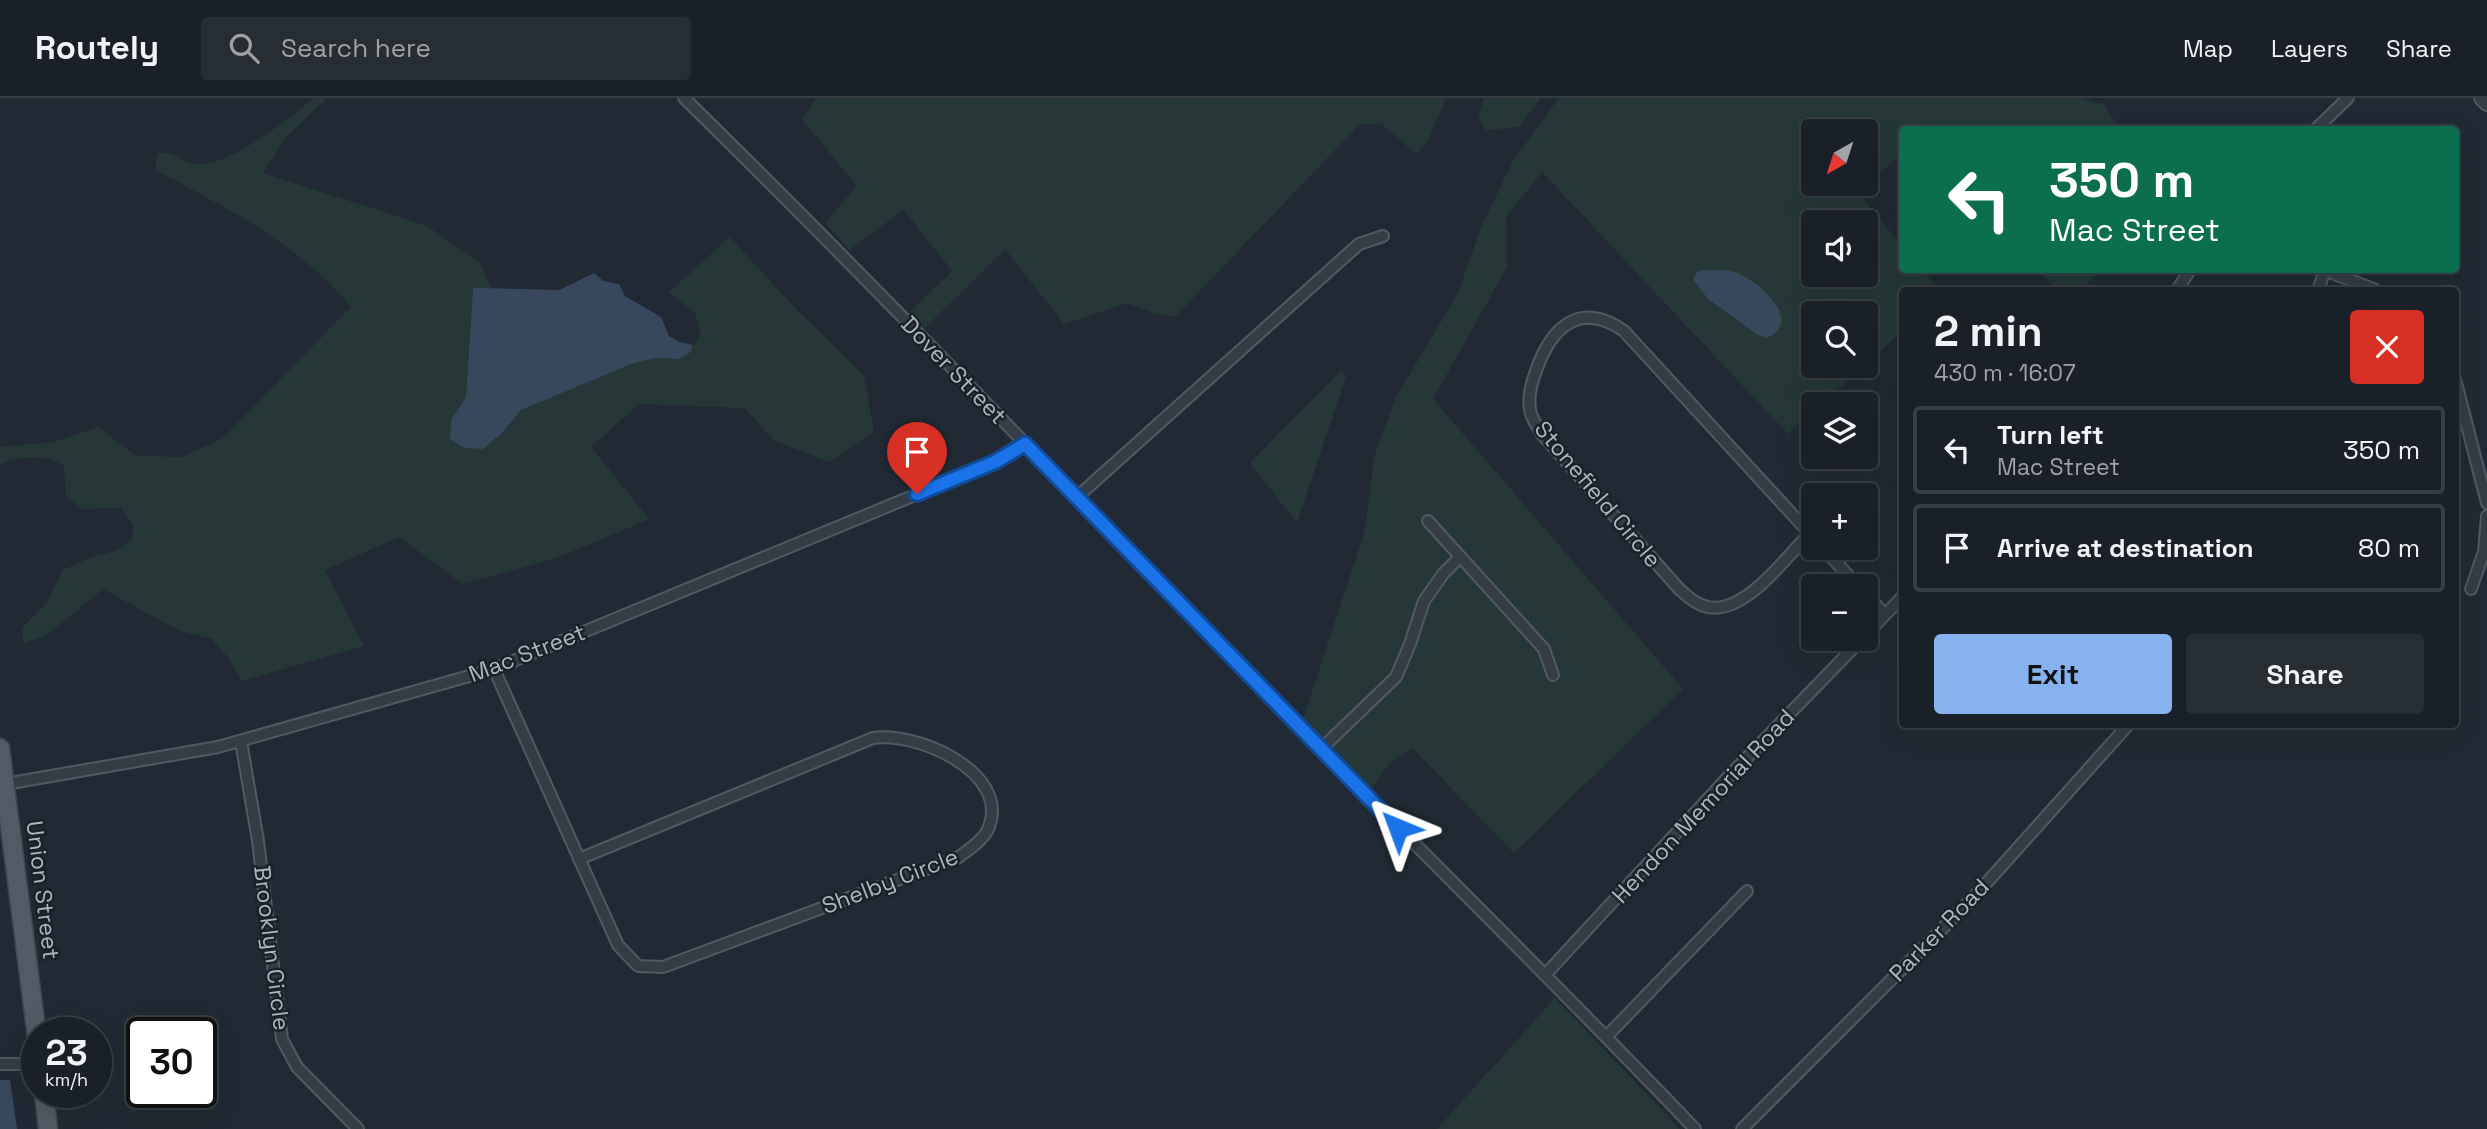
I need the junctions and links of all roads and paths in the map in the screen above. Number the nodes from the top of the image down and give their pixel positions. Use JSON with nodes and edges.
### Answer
{"nodes":[{"id":1,"x":684,"y":98,"type":"edge"},
{"id":2,"x":2348,"y":98,"type":"edge"},
{"id":3,"x":2319,"y":126,"type":"edge"},
{"id":4,"x":1382,"y":236,"type":"dead end"},
{"id":5,"x":2333,"y":273,"type":"edge"},
{"id":6,"x":2368,"y":287,"type":"edge"},
{"id":7,"x":2459,"y":394,"type":"edge"},
{"id":8,"x":1025,"y":444,"type":"junction"},
{"id":9,"x":1076,"y":498,"type":"junction"},
{"id":10,"x":2487,"y":503,"type":"edge"},
{"id":11,"x":2487,"y":516,"type":"edge"},
{"id":12,"x":1427,"y":521,"type":"dead end"},
{"id":13,"x":1811,"y":535,"type":"edge"},
{"id":14,"x":1460,"y":557,"type":"junction"},
{"id":15,"x":1834,"y":560,"type":"edge"},
{"id":16,"x":1847,"y":574,"type":"edge"},
{"id":17,"x":2472,"y":589,"type":"dead end"},
{"id":18,"x":1899,"y":600,"type":"edge"},
{"id":19,"x":1878,"y":607,"type":"edge"},
{"id":20,"x":1885,"y":615,"type":"junction"},
{"id":21,"x":1878,"y":622,"type":"edge"},
{"id":22,"x":1850,"y":651,"type":"edge"},
{"id":23,"x":494,"y":669,"type":"junction"},
{"id":24,"x":1553,"y":675,"type":"dead end"},
{"id":25,"x":2125,"y":728,"type":"edge"},
{"id":26,"x":241,"y":741,"type":"junction"},
{"id":27,"x":0,"y":748,"type":"edge"},
{"id":28,"x":1321,"y":749,"type":"junction"},
{"id":29,"x":5,"y":784,"type":"junction"},
{"id":30,"x":579,"y":859,"type":"junction"},
{"id":31,"x":1747,"y":891,"type":"dead end"},
{"id":32,"x":1545,"y":975,"type":"junction"},
{"id":33,"x":34,"y":1017,"type":"edge"},
{"id":34,"x":1607,"y":1036,"type":"junction"},
{"id":35,"x":21,"y":1064,"type":"edge"},
{"id":36,"x":0,"y":1065,"type":"edge"},
{"id":37,"x":46,"y":1108,"type":"edge"},
{"id":38,"x":48,"y":1129,"type":"edge"},
{"id":39,"x":358,"y":1129,"type":"edge"},
{"id":40,"x":1695,"y":1129,"type":"edge"},
{"id":41,"x":1742,"y":1129,"type":"edge"}],
"edges":[{"from":1,"to":8,"type":"street","name":"Dover Street"},
{"from":2,"to":3,"type":"street"},
{"from":4,"to":9,"type":"street"},
{"from":5,"to":6,"type":"street"},
{"from":7,"to":10,"type":"street"},
{"from":8,"to":9,"type":"street","name":"Dover Street"},
{"from":8,"to":23,"type":"street","name":"Mac Street"},
{"from":9,"to":28,"type":"street","name":"Dover Street"},
{"from":11,"to":17,"type":"street"},
{"from":12,"to":14,"type":"street"},
{"from":13,"to":13,"type":"street","name":"Stonefield Circle"},
{"from":14,"to":24,"type":"street"},
{"from":14,"to":28,"type":"street"},
{"from":15,"to":16,"type":"street"},
{"from":18,"to":20,"type":"street","name":"Hendon Memorial Road"},
{"from":19,"to":20,"type":"street"},
{"from":20,"to":21,"type":"street","name":"Hendon Memorial Road"},
{"from":22,"to":32,"type":"street","name":"Hendon Memorial Road"},
{"from":23,"to":26,"type":"street","name":"Mac Street"},
{"from":23,"to":30,"type":"street","name":"Shelby Circle"},
{"from":25,"to":41,"type":"street","name":"Parker Road"},
{"from":26,"to":29,"type":"street","name":"Mac Street"},
{"from":26,"to":39,"type":"street","name":"Brooklyn Circle"},
{"from":27,"to":29,"type":"main road","name":"Union Street"},
{"from":28,"to":32,"type":"street","name":"Dover Street"},
{"from":29,"to":33,"type":"main road","name":"Union Street"},
{"from":30,"to":30,"type":"street","name":"Shelby Circle"},
{"from":31,"to":34,"type":"street"},
{"from":32,"to":34,"type":"street","name":"Dover Street"},
{"from":34,"to":40,"type":"street","name":"Dover Street"},
{"from":35,"to":36,"type":"street"},
{"from":37,"to":38,"type":"main road"}]}
